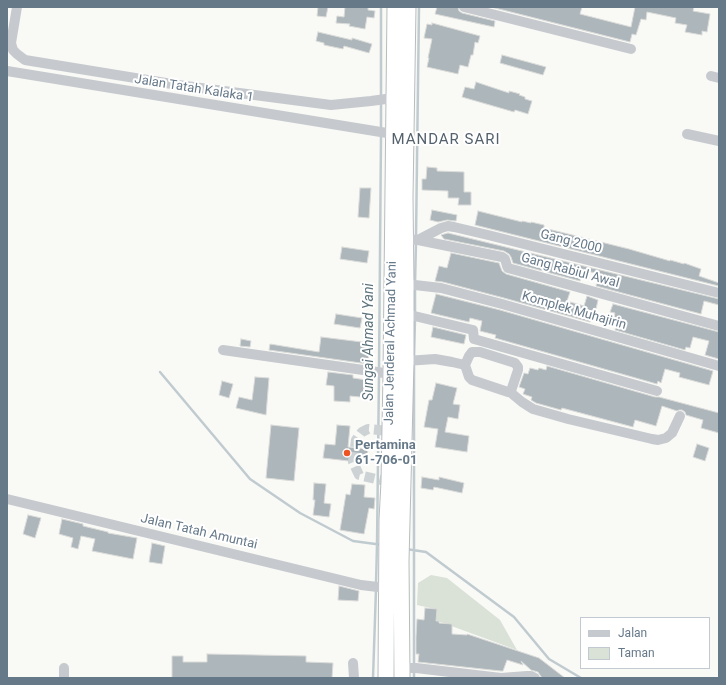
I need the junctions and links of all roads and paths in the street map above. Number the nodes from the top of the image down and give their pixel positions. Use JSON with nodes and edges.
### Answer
{"nodes":[{"id":1,"x":16,"y":7,"type":"edge"},
{"id":2,"x":395,"y":7,"type":"edge"},
{"id":3,"x":408,"y":7,"type":"edge"},
{"id":4,"x":464,"y":7,"type":"edge"},
{"id":5,"x":631,"y":49,"type":"dead end"},
{"id":6,"x":7,"y":71,"type":"edge"},
{"id":7,"x":389,"y":98,"type":"junction"},
{"id":8,"x":385,"y":133,"type":"junction"},
{"id":9,"x":687,"y":134,"type":"dead end"},
{"id":10,"x":719,"y":141,"type":"edge"},
{"id":11,"x":399,"y":196,"type":"junction"},
{"id":12,"x":412,"y":240,"type":"junction"},
{"id":13,"x":413,"y":284,"type":"junction"},
{"id":14,"x":719,"y":293,"type":"edge"},
{"id":15,"x":412,"y":315,"type":"junction"},
{"id":16,"x":719,"y":326,"type":"edge"},
{"id":17,"x":223,"y":350,"type":"dead end"},
{"id":18,"x":413,"y":360,"type":"junction"},
{"id":19,"x":465,"y":365,"type":"junction"},
{"id":20,"x":719,"y":366,"type":"edge"},
{"id":21,"x":382,"y":373,"type":"junction"},
{"id":22,"x":657,"y":391,"type":"dead end"},
{"id":23,"x":510,"y":392,"type":"junction"},
{"id":24,"x":680,"y":416,"type":"dead end"},
{"id":25,"x":7,"y":499,"type":"edge"},
{"id":26,"x":379,"y":587,"type":"junction"},
{"id":27,"x":352,"y":663,"type":"dead end"},
{"id":28,"x":408,"y":671,"type":"edge"},
{"id":29,"x":354,"y":678,"type":"edge"},
{"id":30,"x":386,"y":678,"type":"edge"},
{"id":31,"x":535,"y":678,"type":"edge"}],
"edges":[{"from":1,"to":7,"type":"street"},
{"from":2,"to":7,"type":"highway","name":"Jalan Jenderal Achmad Yani"},
{"from":3,"to":11,"type":"highway","name":"Jalan Jenderal Achmad Yani"},
{"from":4,"to":5,"type":"street"},
{"from":6,"to":8,"type":"street","name":"Jalan Tatah Kalaka 1"},
{"from":7,"to":8,"type":"highway","name":"Jalan Jenderal Achmad Yani"},
{"from":8,"to":11,"type":"highway","name":"Jalan Jenderal Achmad Yani"},
{"from":9,"to":10,"type":"street"},
{"from":11,"to":12,"type":"highway","name":"Jalan Jenderal Achmad Yani"},
{"from":11,"to":21,"type":"highway","name":"Jalan Jenderal Achmad Yani"},
{"from":12,"to":13,"type":"highway","name":"Jalan Jenderal Achmad Yani"},
{"from":12,"to":14,"type":"street","name":"Gang 2000"},
{"from":12,"to":16,"type":"street","name":"Gang Rabiul Awal"},
{"from":13,"to":15,"type":"highway","name":"Jalan Jenderal Achmad Yani"},
{"from":13,"to":20,"type":"street","name":"Komplek Muhajirin"},
{"from":15,"to":18,"type":"highway","name":"Jalan Jenderal Achmad Yani"},
{"from":15,"to":22,"type":"street"},
{"from":17,"to":21,"type":"street"},
{"from":18,"to":19,"type":"street"},
{"from":18,"to":28,"type":"highway","name":"Jalan Jenderal Achmad Yani"},
{"from":19,"to":23,"type":"street"},
{"from":19,"to":23,"type":"street"},
{"from":21,"to":26,"type":"highway","name":"Jalan Jenderal Achmad Yani"},
{"from":23,"to":24,"type":"street"},
{"from":25,"to":26,"type":"street","name":"Jalan Tatah Amuntai"},
{"from":26,"to":30,"type":"highway","name":"Jalan Jenderal Achmad Yani"},
{"from":27,"to":29,"type":"street"},
{"from":28,"to":31,"type":"street"}]}
